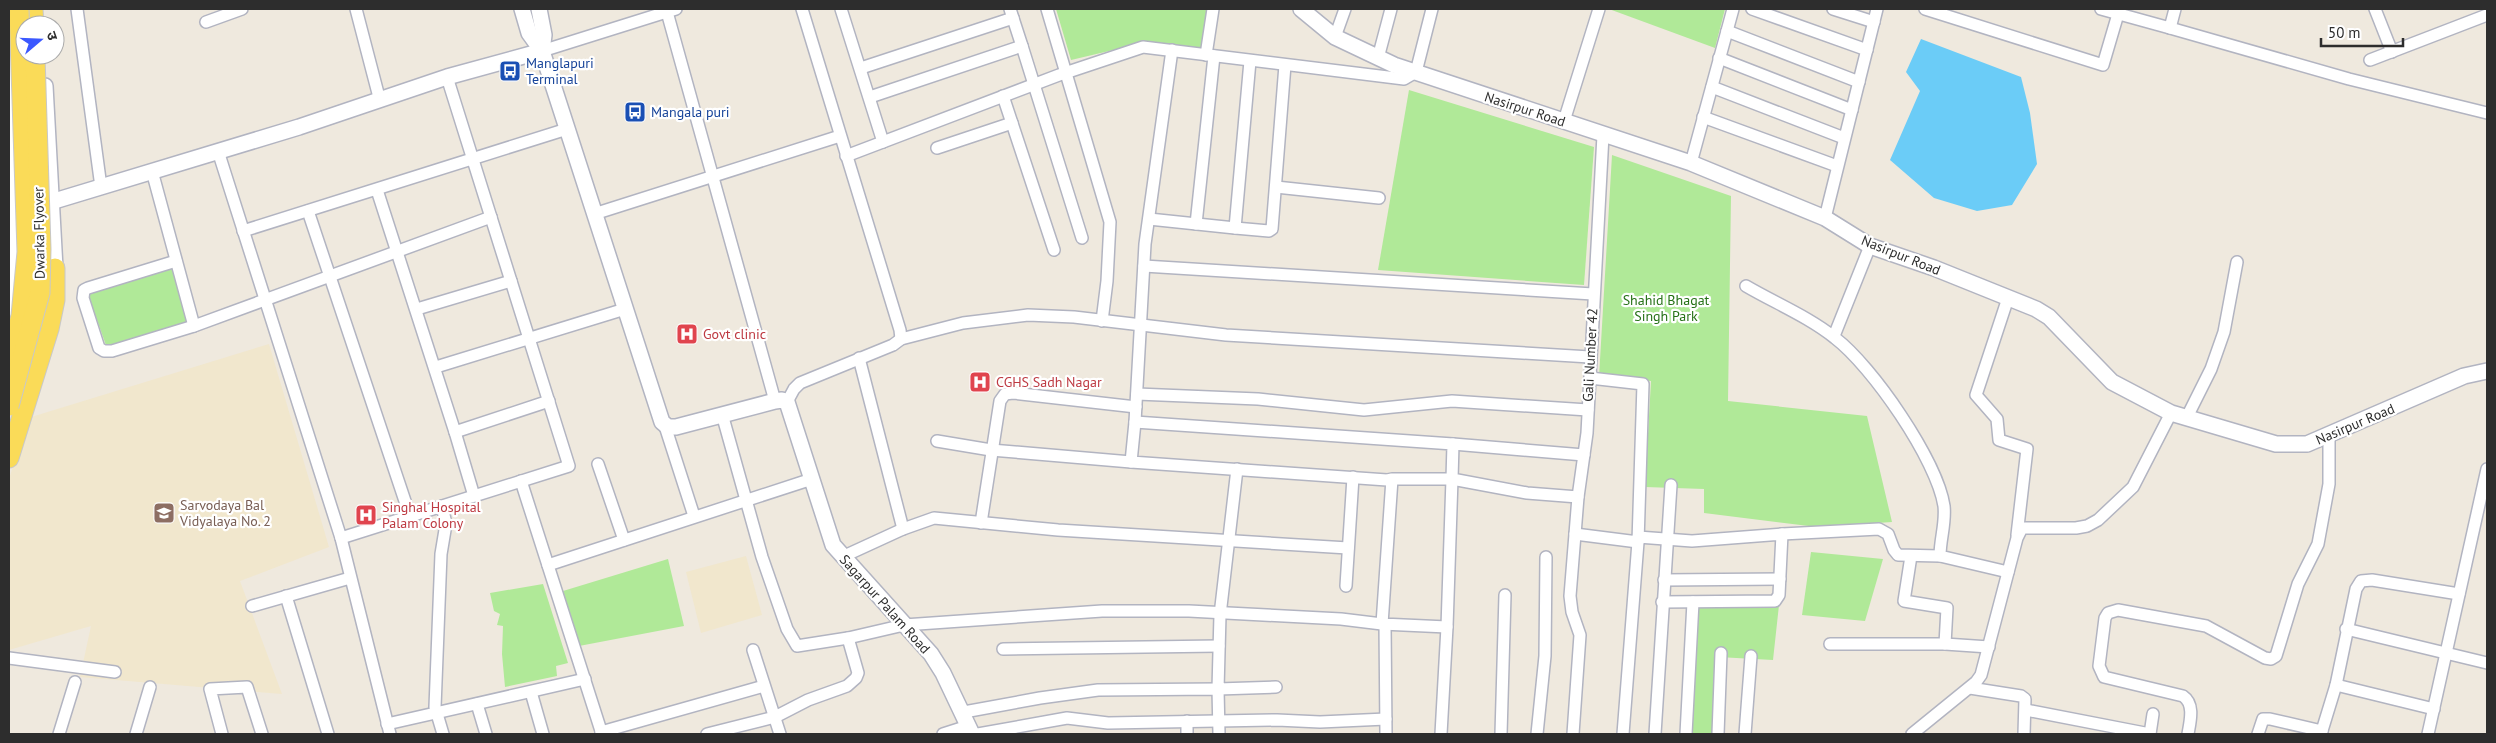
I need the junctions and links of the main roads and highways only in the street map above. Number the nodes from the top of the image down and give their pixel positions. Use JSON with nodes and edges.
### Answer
{"nodes":[{"id":1,"x":20,"y":9,"type":"edge"},
{"id":2,"x":35,"y":65,"type":"edge"},
{"id":3,"x":55,"y":268,"type":"road end"},
{"id":4,"x":9,"y":358,"type":"edge"},
{"id":5,"x":9,"y":406,"type":"edge"},
{"id":6,"x":9,"y":458,"type":"edge"}],
"edges":[{"from":1,"to":4,"type":"main road","name":"Dwarka Flyover","bridge":true},
{"from":2,"to":5,"type":"main road","name":"Dwarka Flyover","bridge":true},
{"from":3,"to":6,"type":"main road"}]}
